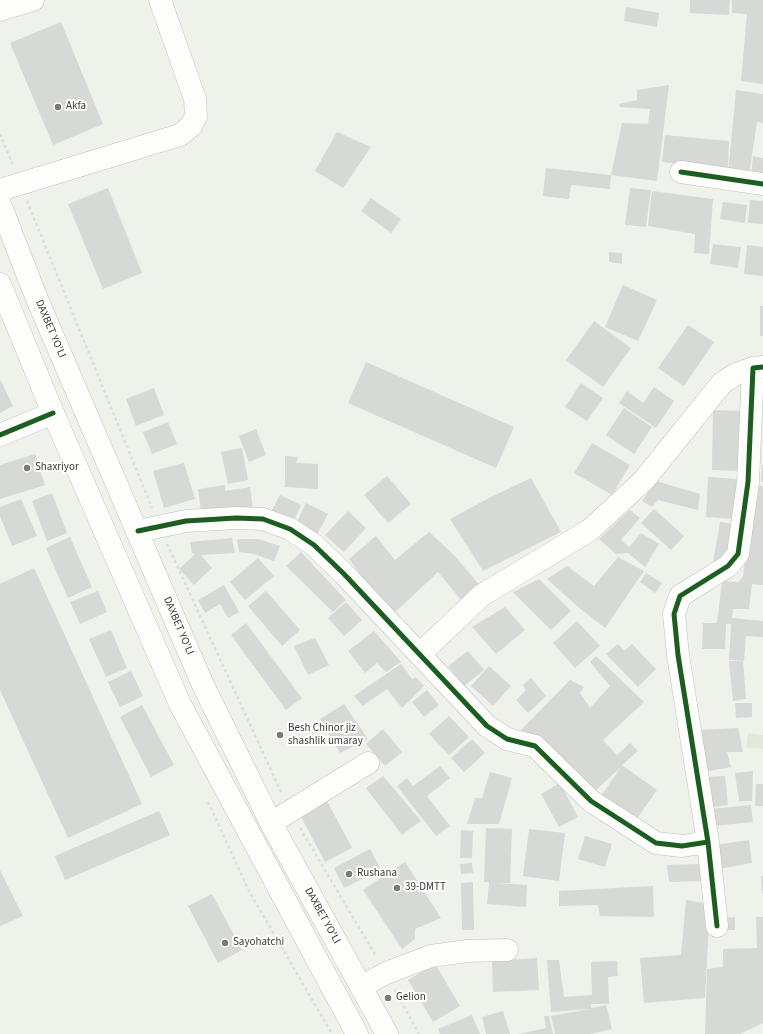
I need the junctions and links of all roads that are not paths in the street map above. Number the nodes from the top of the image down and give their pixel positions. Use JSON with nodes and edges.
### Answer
{"nodes":[{"id":1,"x":33,"y":0,"type":"edge"},
{"id":2,"x":160,"y":0,"type":"edge"},
{"id":3,"x":0,"y":10,"type":"edge"},
{"id":4,"x":681,"y":172,"type":"dead end"},
{"id":5,"x":763,"y":184,"type":"edge"},
{"id":6,"x":10,"y":187,"type":"edge"},
{"id":7,"x":0,"y":204,"type":"edge"},
{"id":8,"x":0,"y":284,"type":"edge"},
{"id":9,"x":758,"y":368,"type":"edge"},
{"id":10,"x":52,"y":413,"type":"junction"},
{"id":11,"x":0,"y":435,"type":"edge"},
{"id":12,"x":138,"y":531,"type":"junction"},
{"id":13,"x":420,"y":654,"type":"junction"},
{"id":14,"x":368,"y":763,"type":"dead end"},
{"id":15,"x":271,"y":823,"type":"junction"},
{"id":16,"x":708,"y":842,"type":"junction"},
{"id":17,"x":717,"y":926,"type":"dead end"},
{"id":18,"x":507,"y":950,"type":"dead end"},
{"id":19,"x":361,"y":987,"type":"junction"},
{"id":20,"x":357,"y":1034,"type":"edge"},
{"id":21,"x":387,"y":1034,"type":"edge"}],
"edges":[{"from":1,"to":3,"type":"street"},
{"from":2,"to":6,"type":"street"},
{"from":4,"to":5,"type":"street"},
{"from":7,"to":12,"type":"street","name":"DAXBET YO'LI"},
{"from":8,"to":10,"type":"street"},
{"from":9,"to":13,"type":"street"},
{"from":9,"to":16,"type":"street"},
{"from":10,"to":11,"type":"street"},
{"from":10,"to":20,"type":"street"},
{"from":12,"to":13,"type":"street"},
{"from":12,"to":15,"type":"street","name":"DAXBET YO'LI"},
{"from":13,"to":16,"type":"street"},
{"from":14,"to":15,"type":"street"},
{"from":15,"to":19,"type":"street","name":"DAXBET YO'LI"},
{"from":16,"to":17,"type":"street"},
{"from":18,"to":19,"type":"street"},
{"from":19,"to":21,"type":"street","name":"DAXBET YO'LI"}]}
